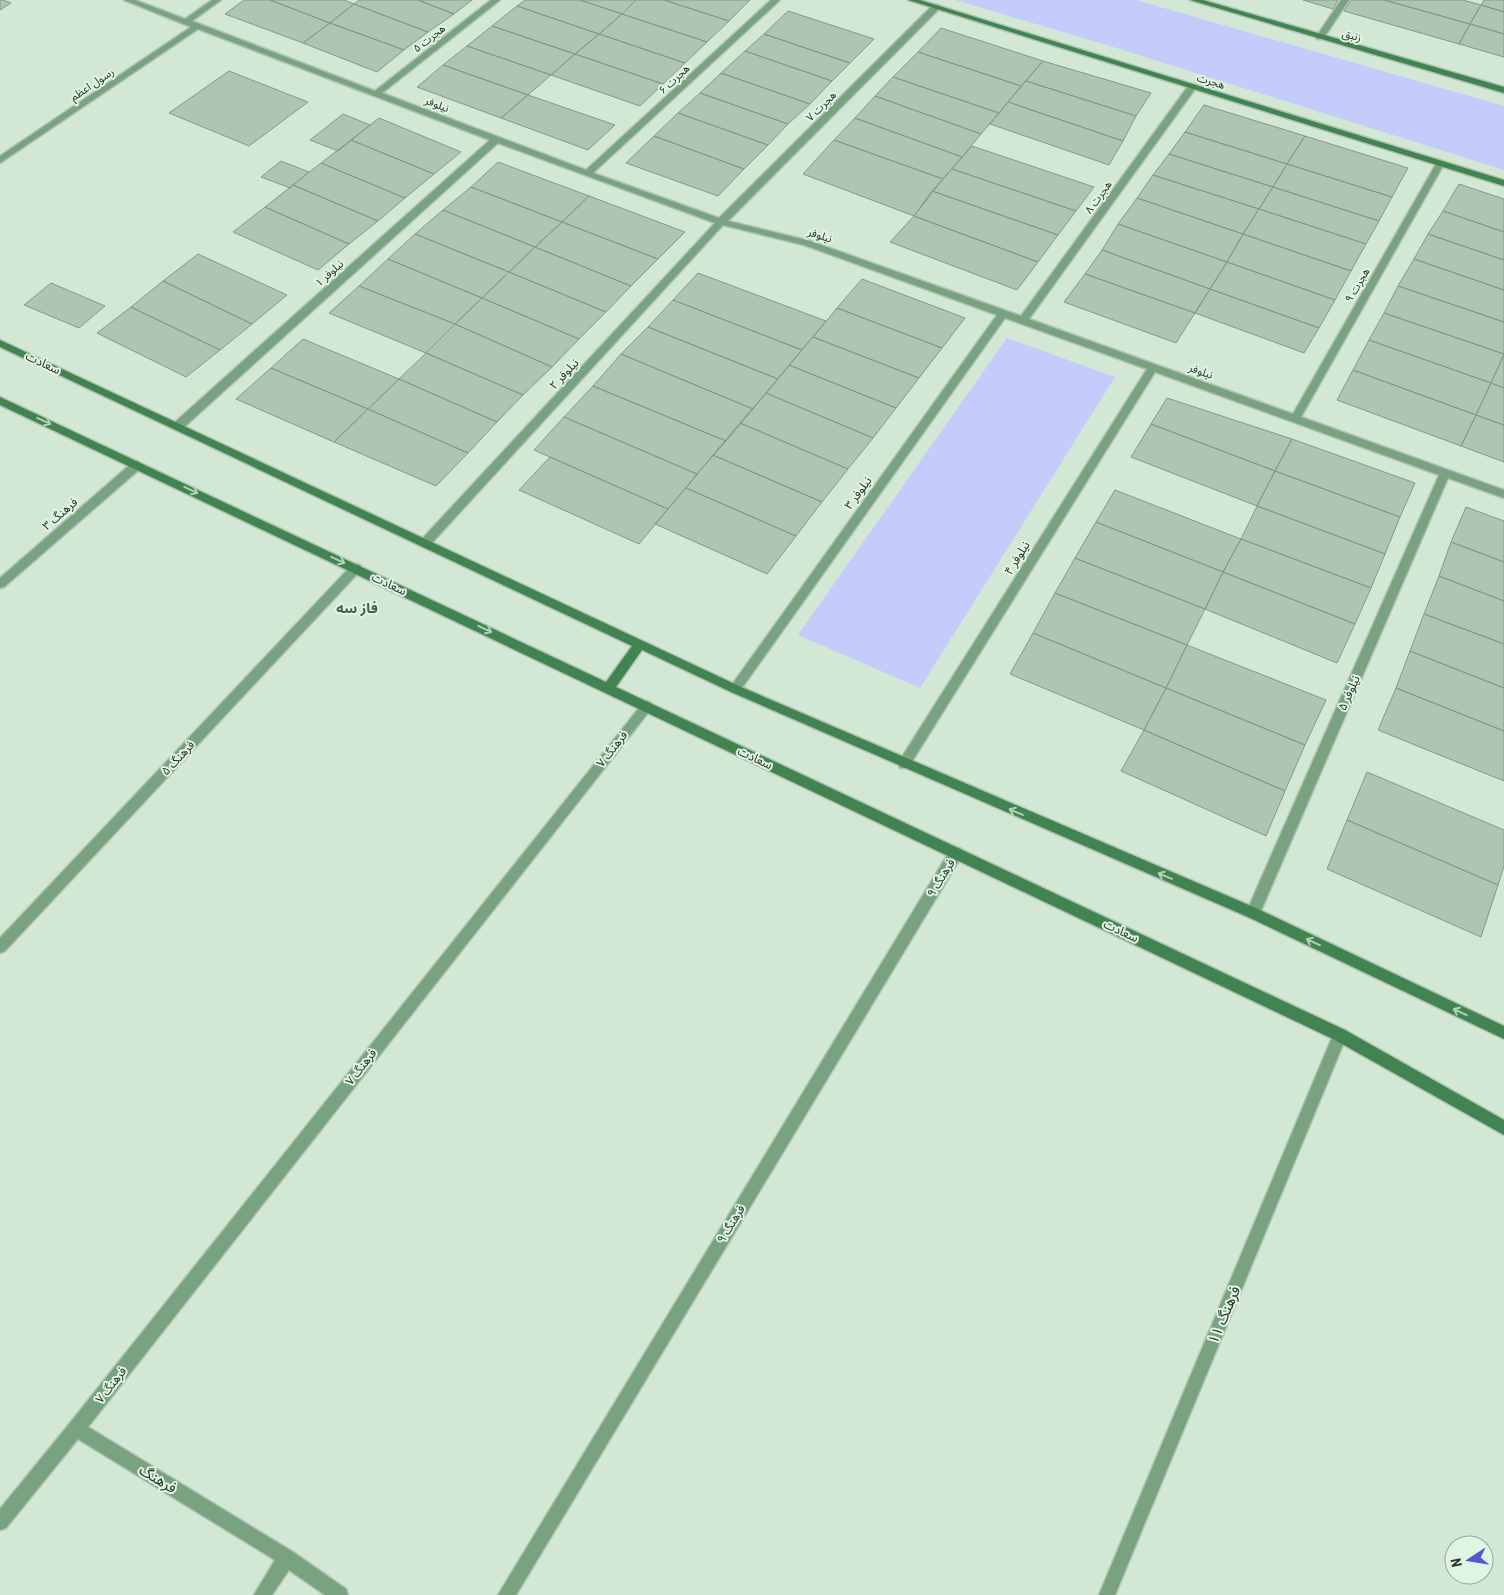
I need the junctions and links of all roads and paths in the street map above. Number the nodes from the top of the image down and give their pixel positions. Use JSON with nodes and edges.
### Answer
{"nodes":[{"id":1,"x":128,"y":0,"type":"edge"},
{"id":2,"x":217,"y":0,"type":"edge"},
{"id":3,"x":496,"y":0,"type":"edge"},
{"id":4,"x":776,"y":0,"type":"edge"},
{"id":5,"x":912,"y":0,"type":"edge"},
{"id":6,"x":1194,"y":0,"type":"edge"},
{"id":7,"x":1346,"y":0,"type":"edge"},
{"id":8,"x":936,"y":7,"type":"junction"},
{"id":9,"x":186,"y":22,"type":"junction"},
{"id":10,"x":197,"y":26,"type":"junction"},
{"id":11,"x":1320,"y":37,"type":"junction"},
{"id":12,"x":1192,"y":87,"type":"junction"},
{"id":13,"x":1504,"y":90,"type":"edge"},
{"id":14,"x":376,"y":94,"type":"junction"},
{"id":15,"x":496,"y":140,"type":"junction"},
{"id":16,"x":0,"y":160,"type":"edge"},
{"id":17,"x":1440,"y":164,"type":"junction"},
{"id":18,"x":587,"y":174,"type":"junction"},
{"id":19,"x":1504,"y":183,"type":"edge"},
{"id":20,"x":721,"y":222,"type":"junction"},
{"id":21,"x":1003,"y":313,"type":"junction"},
{"id":22,"x":1023,"y":320,"type":"junction"},
{"id":23,"x":0,"y":344,"type":"edge"},
{"id":24,"x":1153,"y":367,"type":"junction"},
{"id":25,"x":0,"y":400,"type":"edge"},
{"id":26,"x":1295,"y":419,"type":"junction"},
{"id":27,"x":178,"y":426,"type":"junction"},
{"id":28,"x":137,"y":465,"type":"junction"},
{"id":29,"x":1445,"y":473,"type":"junction"},
{"id":30,"x":1504,"y":494,"type":"edge"},
{"id":31,"x":426,"y":542,"type":"junction"},
{"id":32,"x":356,"y":568,"type":"junction"},
{"id":33,"x":0,"y":584,"type":"edge"},
{"id":34,"x":640,"y":644,"type":"junction"},
{"id":35,"x":609,"y":688,"type":"junction"},
{"id":36,"x":735,"y":689,"type":"junction"},
{"id":37,"x":647,"y":706,"type":"junction"},
{"id":38,"x":904,"y":764,"type":"junction"},
{"id":39,"x":956,"y":853,"type":"junction"},
{"id":40,"x":1253,"y":913,"type":"junction"},
{"id":41,"x":0,"y":947,"type":"edge"},
{"id":42,"x":1504,"y":1033,"type":"edge"},
{"id":43,"x":1340,"y":1036,"type":"junction"},
{"id":44,"x":1503,"y":1122,"type":"edge"},
{"id":45,"x":76,"y":1429,"type":"junction"},
{"id":46,"x":0,"y":1522,"type":"edge"},
{"id":47,"x":286,"y":1558,"type":"junction"},
{"id":48,"x":262,"y":1595,"type":"edge"},
{"id":49,"x":340,"y":1595,"type":"edge"},
{"id":50,"x":506,"y":1595,"type":"edge"},
{"id":51,"x":1107,"y":1595,"type":"edge"}],
"edges":[{"from":1,"to":9,"type":"street","name":"نیلوفر"},
{"from":2,"to":9,"type":"street"},
{"from":3,"to":14,"type":"street","name":"هجرت ۵"},
{"from":4,"to":18,"type":"street","name":"هجرت ۶"},
{"from":5,"to":8,"type":"street","name":"هجرت"},
{"from":6,"to":11,"type":"street","name":"زنبق"},
{"from":7,"to":11,"type":"street"},
{"from":8,"to":12,"type":"street","name":"هجرت"},
{"from":8,"to":20,"type":"street","name":"هجرت ۷"},
{"from":9,"to":10,"type":"street","name":"نیلوفر"},
{"from":10,"to":14,"type":"street","name":"نیلوفر"},
{"from":10,"to":16,"type":"street","name":"رسول اعظم"},
{"from":11,"to":13,"type":"street","name":"زنبق"},
{"from":12,"to":17,"type":"street","name":"هجرت"},
{"from":12,"to":22,"type":"street","name":"هجرت ۸"},
{"from":14,"to":15,"type":"street","name":"نیلوفر"},
{"from":15,"to":18,"type":"street","name":"نیلوفر"},
{"from":15,"to":27,"type":"street","name":"نیلوفر ۱"},
{"from":17,"to":19,"type":"street","name":"هجرت"},
{"from":17,"to":26,"type":"street","name":"هجرت ۹"},
{"from":18,"to":20,"type":"street","name":"نیلوفر"},
{"from":20,"to":21,"type":"street","name":"نیلوفر"},
{"from":20,"to":31,"type":"street","name":"نیلوفر ۲"},
{"from":21,"to":22,"type":"street","name":"نیلوفر"},
{"from":21,"to":36,"type":"street","name":"نیلوفر ۳"},
{"from":22,"to":24,"type":"street","name":"نیلوفر"},
{"from":23,"to":27,"type":"street","name":"سعادت"},
{"from":24,"to":26,"type":"street","name":"نیلوفر"},
{"from":24,"to":38,"type":"street","name":"نیلوفر ۴"},
{"from":25,"to":28,"type":"street","name":"سعادت","one_way":true},
{"from":26,"to":29,"type":"street","name":"نیلوفر"},
{"from":27,"to":31,"type":"street","name":"سعادت"},
{"from":28,"to":32,"type":"street","name":"سعادت","one_way":true},
{"from":28,"to":33,"type":"street","name":"فرهنگ ۳"},
{"from":29,"to":30,"type":"street","name":"نیلوفر"},
{"from":29,"to":40,"type":"street","name":"نیلوفر ۵"},
{"from":31,"to":34,"type":"street","name":"سعادت"},
{"from":32,"to":35,"type":"street","name":"سعادت","one_way":true},
{"from":32,"to":41,"type":"street","name":"فرهنگ ۵"},
{"from":34,"to":35,"type":"street"},
{"from":34,"to":36,"type":"street","name":"سعادت"},
{"from":35,"to":37,"type":"street","name":"سعادت"},
{"from":36,"to":38,"type":"street","name":"سعادت"},
{"from":37,"to":39,"type":"street","name":"سعادت"},
{"from":37,"to":45,"type":"street","name":"فرهنگ ۷"},
{"from":40,"to":38,"type":"street","name":"سعادت","one_way":true},
{"from":39,"to":43,"type":"street","name":"سعادت"},
{"from":39,"to":50,"type":"street","name":"فرهنگ ۹"},
{"from":42,"to":40,"type":"street","name":"سعادت","one_way":true},
{"from":43,"to":44,"type":"street","name":"سعادت"},
{"from":43,"to":51,"type":"street","name":"فرهنگ ۱۱"},
{"from":45,"to":46,"type":"street"},
{"from":45,"to":47,"type":"street","name":"فرهنگ"},
{"from":47,"to":48,"type":"street"},
{"from":47,"to":49,"type":"street","name":"فرهنگ"}]}
